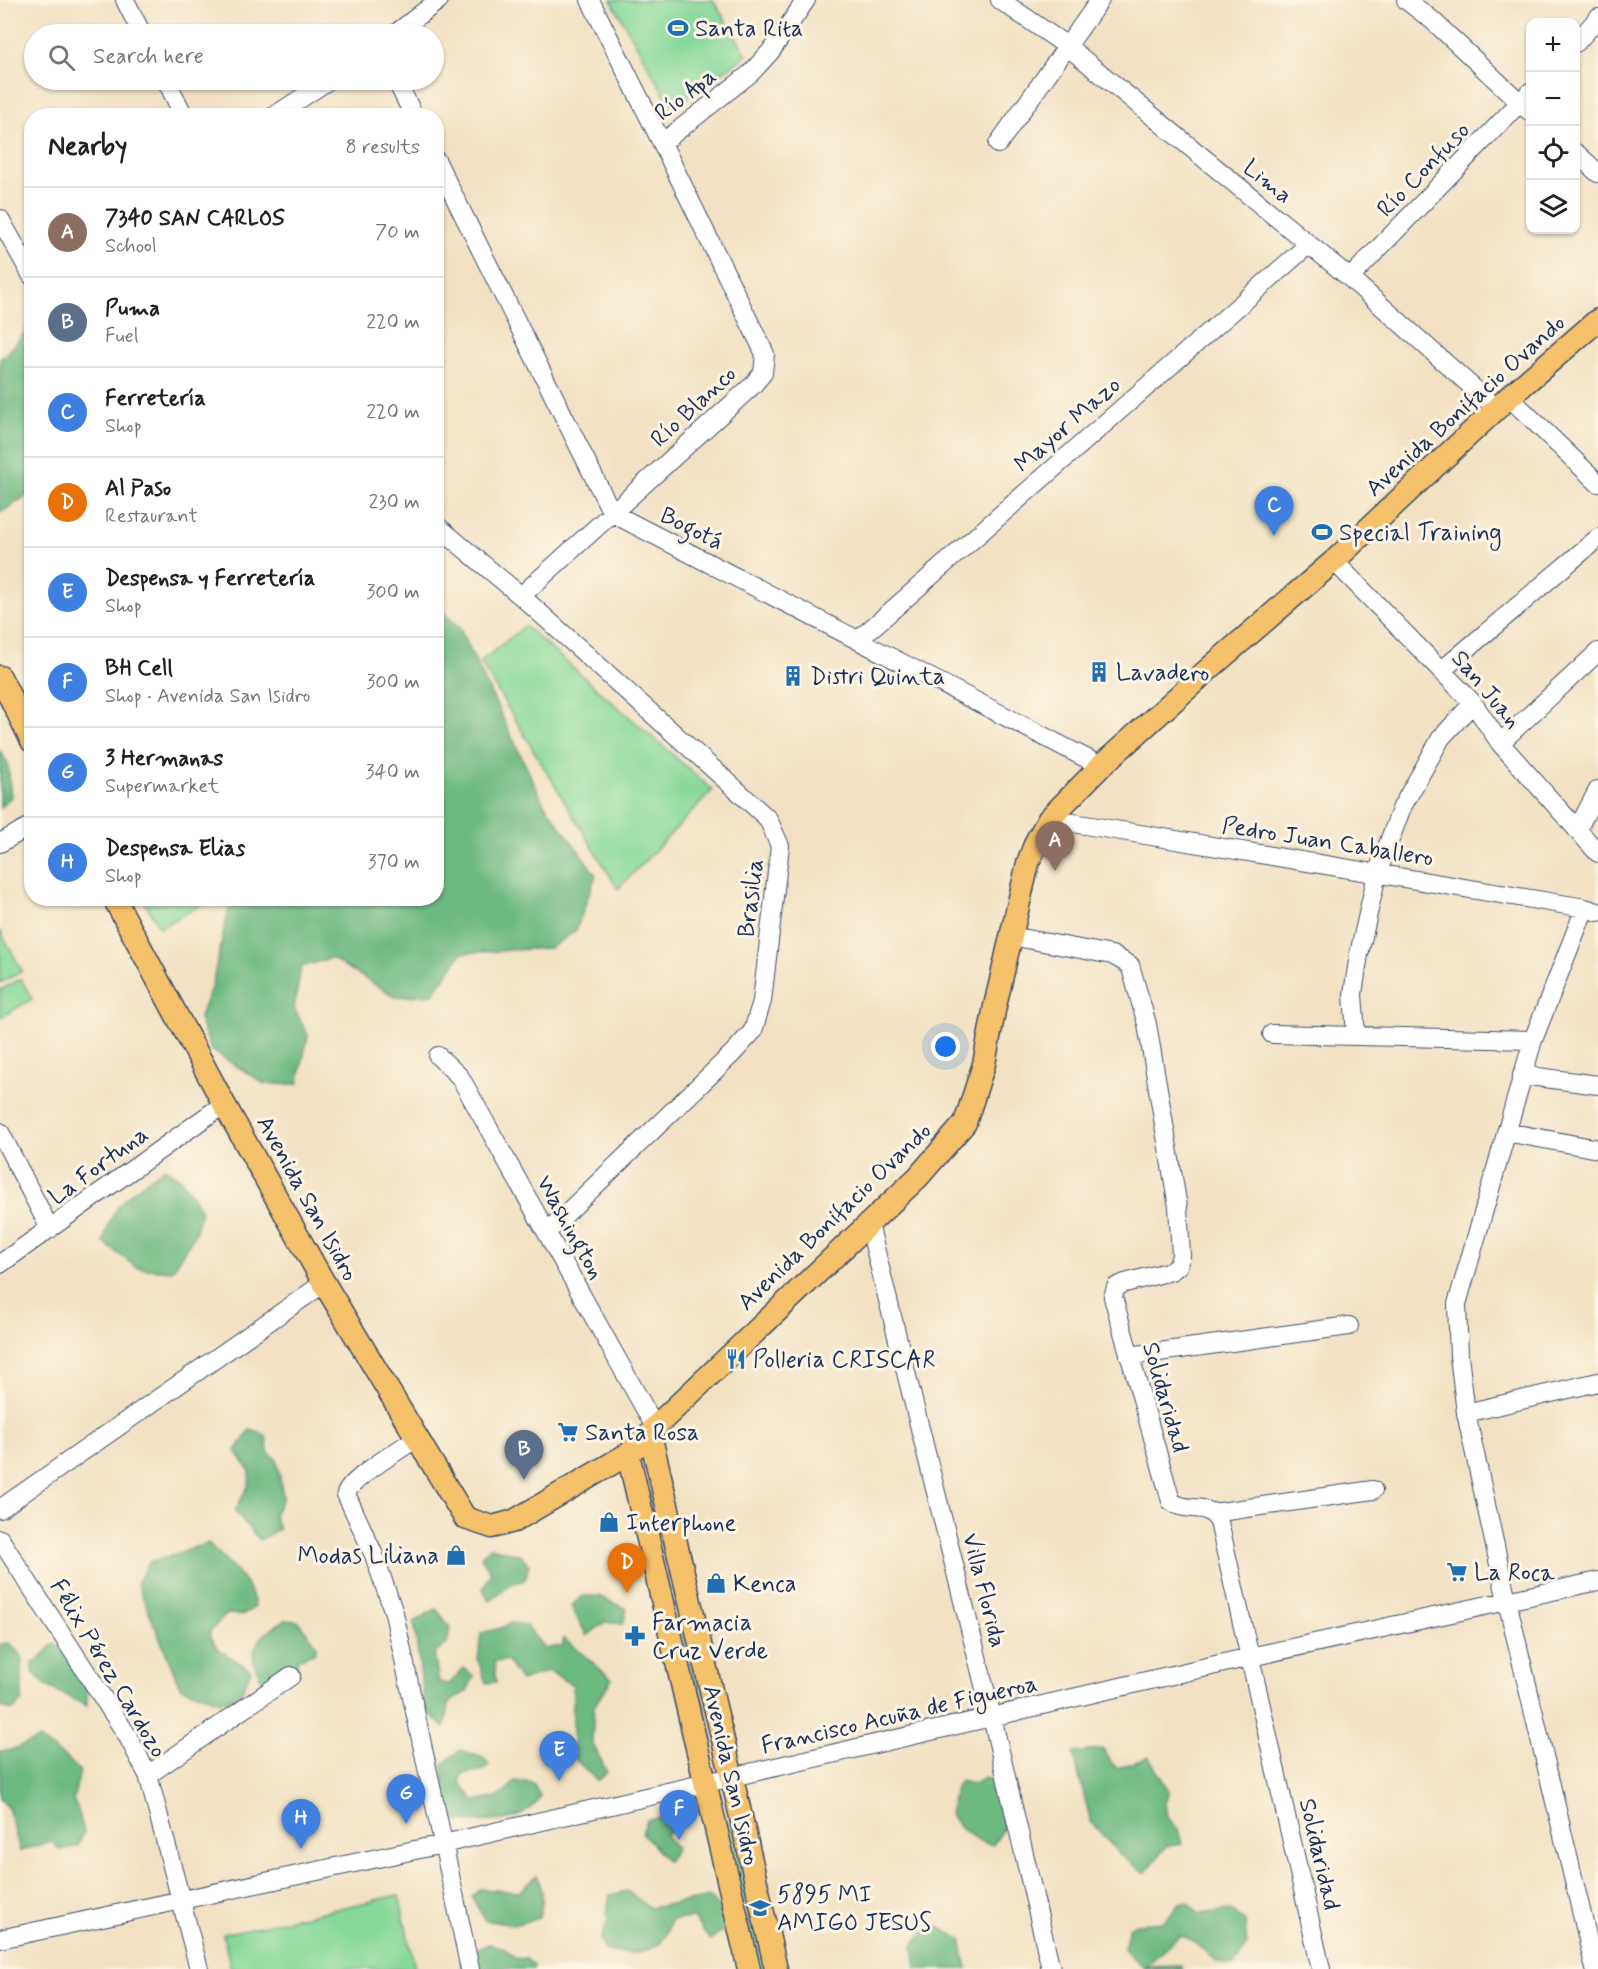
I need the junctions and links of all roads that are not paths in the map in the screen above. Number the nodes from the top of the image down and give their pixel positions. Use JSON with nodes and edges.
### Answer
{"nodes":[{"id":1,"x":125,"y":0,"type":"edge"},
{"id":2,"x":439,"y":0,"type":"edge"},
{"id":3,"x":590,"y":0,"type":"edge"},
{"id":4,"x":806,"y":0,"type":"edge"},
{"id":5,"x":1000,"y":0,"type":"edge"},
{"id":6,"x":1100,"y":0,"type":"edge"},
{"id":7,"x":1406,"y":0,"type":"edge"},
{"id":8,"x":1598,"y":18,"type":"edge"},
{"id":9,"x":137,"y":24,"type":"edge"},
{"id":10,"x":408,"y":24,"type":"edge"},
{"id":11,"x":1580,"y":38,"type":"edge"},
{"id":12,"x":1067,"y":46,"type":"junction"},
{"id":13,"x":171,"y":90,"type":"edge"},
{"id":14,"x":314,"y":90,"type":"edge"},
{"id":15,"x":401,"y":90,"type":"edge"},
{"id":16,"x":1526,"y":102,"type":"edge"},
{"id":17,"x":1526,"y":104,"type":"edge"},
{"id":18,"x":180,"y":108,"type":"edge"},
{"id":19,"x":286,"y":108,"type":"edge"},
{"id":20,"x":410,"y":108,"type":"edge"},
{"id":21,"x":662,"y":143,"type":"junction"},
{"id":22,"x":998,"y":144,"type":"dead end"},
{"id":23,"x":1580,"y":157,"type":"edge"},
{"id":24,"x":1598,"y":173,"type":"edge"},
{"id":25,"x":444,"y":176,"type":"edge"},
{"id":26,"x":0,"y":219,"type":"edge"},
{"id":27,"x":1308,"y":245,"type":"junction"},
{"id":28,"x":24,"y":262,"type":"edge"},
{"id":29,"x":1350,"y":278,"type":"junction"},
{"id":30,"x":1598,"y":320,"type":"edge"},
{"id":31,"x":1503,"y":403,"type":"junction"},
{"id":32,"x":1598,"y":483,"type":"edge"},
{"id":33,"x":612,"y":513,"type":"junction"},
{"id":34,"x":444,"y":532,"type":"edge"},
{"id":35,"x":1598,"y":538,"type":"edge"},
{"id":36,"x":1334,"y":561,"type":"junction"},
{"id":37,"x":521,"y":596,"type":"junction"},
{"id":38,"x":858,"y":640,"type":"junction"},
{"id":39,"x":1598,"y":652,"type":"edge"},
{"id":40,"x":1441,"y":671,"type":"junction"},
{"id":41,"x":0,"y":677,"type":"edge"},
{"id":42,"x":1473,"y":703,"type":"junction"},
{"id":43,"x":24,"y":725,"type":"edge"},
{"id":44,"x":1500,"y":743,"type":"junction"},
{"id":45,"x":1101,"y":766,"type":"junction"},
{"id":46,"x":1598,"y":790,"type":"edge"},
{"id":47,"x":1049,"y":819,"type":"junction"},
{"id":48,"x":24,"y":830,"type":"edge"},
{"id":49,"x":1577,"y":830,"type":"junction"},
{"id":50,"x":0,"y":843,"type":"edge"},
{"id":51,"x":1598,"y":853,"type":"edge"},
{"id":52,"x":1377,"y":874,"type":"junction"},
{"id":53,"x":118,"y":906,"type":"edge"},
{"id":54,"x":1591,"y":910,"type":"edge"},
{"id":55,"x":1011,"y":936,"type":"junction"},
{"id":56,"x":1272,"y":1034,"type":"dead end"},
{"id":57,"x":1356,"y":1035,"type":"junction"},
{"id":58,"x":1533,"y":1040,"type":"junction"},
{"id":59,"x":438,"y":1056,"type":"dead end"},
{"id":60,"x":1522,"y":1074,"type":"junction"},
{"id":61,"x":1598,"y":1085,"type":"edge"},
{"id":62,"x":224,"y":1104,"type":"junction"},
{"id":63,"x":0,"y":1132,"type":"edge"},
{"id":64,"x":1506,"y":1132,"type":"junction"},
{"id":65,"x":1598,"y":1149,"type":"edge"},
{"id":66,"x":869,"y":1224,"type":"junction"},
{"id":67,"x":50,"y":1230,"type":"junction"},
{"id":68,"x":547,"y":1232,"type":"junction"},
{"id":69,"x":0,"y":1264,"type":"edge"},
{"id":70,"x":324,"y":1283,"type":"junction"},
{"id":71,"x":1350,"y":1326,"type":"dead end"},
{"id":72,"x":1129,"y":1356,"type":"junction"},
{"id":73,"x":1598,"y":1382,"type":"edge"},
{"id":74,"x":1466,"y":1413,"type":"junction"},
{"id":75,"x":652,"y":1430,"type":"junction"},
{"id":76,"x":417,"y":1438,"type":"junction"},
{"id":77,"x":628,"y":1454,"type":"junction"},
{"id":78,"x":1373,"y":1490,"type":"dead end"},
{"id":79,"x":0,"y":1509,"type":"edge"},
{"id":80,"x":1213,"y":1513,"type":"junction"},
{"id":81,"x":465,"y":1518,"type":"joint"},
{"id":82,"x":0,"y":1539,"type":"edge"},
{"id":83,"x":1598,"y":1581,"type":"edge"},
{"id":84,"x":1507,"y":1601,"type":"junction"},
{"id":85,"x":1250,"y":1657,"type":"junction"},
{"id":86,"x":291,"y":1676,"type":"dead end"},
{"id":87,"x":992,"y":1717,"type":"junction"},
{"id":88,"x":148,"y":1775,"type":"junction"},
{"id":89,"x":732,"y":1778,"type":"junction"},
{"id":90,"x":706,"y":1784,"type":"junction"},
{"id":91,"x":442,"y":1844,"type":"junction"},
{"id":92,"x":182,"y":1899,"type":"junction"},
{"id":93,"x":0,"y":1939,"type":"edge"},
{"id":94,"x":199,"y":1969,"type":"edge"},
{"id":95,"x":470,"y":1969,"type":"edge"},
{"id":96,"x":748,"y":1969,"type":"edge"},
{"id":97,"x":776,"y":1969,"type":"edge"},
{"id":98,"x":1051,"y":1969,"type":"edge"},
{"id":99,"x":1321,"y":1969,"type":"edge"},
{"id":100,"x":1595,"y":1969,"type":"edge"}],
"edges":[{"from":1,"to":9,"type":"street"},
{"from":2,"to":10,"type":"street"},
{"from":3,"to":21,"type":"street","name":"Río Blanco"},
{"from":4,"to":21,"type":"street","name":"Río Apa"},
{"from":5,"to":12,"type":"street","name":"Lima"},
{"from":6,"to":12,"type":"street"},
{"from":7,"to":16,"type":"street"},
{"from":8,"to":11,"type":"street"},
{"from":12,"to":22,"type":"street"},
{"from":12,"to":27,"type":"street","name":"Lima"},
{"from":13,"to":18,"type":"street"},
{"from":14,"to":19,"type":"street"},
{"from":15,"to":20,"type":"street"},
{"from":17,"to":29,"type":"street","name":"Río Confuso"},
{"from":21,"to":33,"type":"street","name":"Río Blanco"},
{"from":23,"to":24,"type":"street"},
{"from":25,"to":33,"type":"street"},
{"from":26,"to":28,"type":"street"},
{"from":27,"to":29,"type":"street","name":"Lima"},
{"from":27,"to":38,"type":"street","name":"Mayor Mazo"},
{"from":29,"to":31,"type":"street","name":"Lima"},
{"from":30,"to":31,"type":"main road","name":"Avenida Bonifacio Ovando"},
{"from":31,"to":32,"type":"street","name":"Lima"},
{"from":31,"to":36,"type":"main road","name":"Avenida Bonifacio Ovando"},
{"from":33,"to":37,"type":"street","name":"Río Blanco"},
{"from":33,"to":38,"type":"street","name":"Bogotá"},
{"from":34,"to":37,"type":"street","name":"Brasilia"},
{"from":35,"to":40,"type":"street"},
{"from":36,"to":40,"type":"street","name":"San Juan"},
{"from":36,"to":45,"type":"main road","name":"Avenida Bonifacio Ovando"},
{"from":37,"to":68,"type":"street","name":"Brasilia"},
{"from":38,"to":45,"type":"street","name":"Bogotá"},
{"from":39,"to":44,"type":"street"},
{"from":40,"to":42,"type":"street","name":"San Juan"},
{"from":41,"to":43,"type":"main road"},
{"from":42,"to":44,"type":"street","name":"San Juan"},
{"from":42,"to":52,"type":"street"},
{"from":44,"to":49,"type":"street","name":"San Juan"},
{"from":45,"to":47,"type":"main road","name":"Avenida Bonifacio Ovando"},
{"from":46,"to":49,"type":"street"},
{"from":47,"to":52,"type":"street","name":"Pedro Juan Caballero"},
{"from":47,"to":55,"type":"main road","name":"Avenida Bonifacio Ovando"},
{"from":48,"to":50,"type":"street"},
{"from":49,"to":51,"type":"street","name":"San Juan"},
{"from":52,"to":54,"type":"street","name":"Pedro Juan Caballero"},
{"from":52,"to":57,"type":"street"},
{"from":53,"to":62,"type":"main road","name":"Avenida San Isidro"},
{"from":54,"to":58,"type":"street"},
{"from":55,"to":66,"type":"main road","name":"Avenida Bonifacio Ovando"},
{"from":55,"to":72,"type":"street","name":"Solidaridad"},
{"from":56,"to":57,"type":"street"},
{"from":57,"to":58,"type":"street"},
{"from":58,"to":60,"type":"street"},
{"from":59,"to":68,"type":"street","name":"Washington"},
{"from":60,"to":61,"type":"street"},
{"from":60,"to":64,"type":"street"},
{"from":62,"to":67,"type":"street","name":"La Fortuna"},
{"from":62,"to":70,"type":"main road","name":"Avenida San Isidro"},
{"from":63,"to":67,"type":"street"},
{"from":64,"to":65,"type":"street"},
{"from":64,"to":74,"type":"street"},
{"from":66,"to":75,"type":"main road","name":"Avenida Bonifacio Ovando"},
{"from":66,"to":87,"type":"street","name":"Villa Florida"},
{"from":67,"to":69,"type":"street","name":"La Fortuna"},
{"from":68,"to":75,"type":"street","name":"Washington"},
{"from":70,"to":76,"type":"main road","name":"Avenida San Isidro"},
{"from":70,"to":79,"type":"street"},
{"from":71,"to":72,"type":"street"},
{"from":72,"to":80,"type":"street","name":"Solidaridad"},
{"from":73,"to":74,"type":"street"},
{"from":74,"to":84,"type":"street"},
{"from":75,"to":77,"type":"main road","name":"Avenida Bonifacio Ovando"},
{"from":75,"to":89,"type":"main road","name":"Avenida San Isidro"},
{"from":76,"to":81,"type":"main road","name":"Avenida San Isidro"},
{"from":76,"to":91,"type":"street"},
{"from":77,"to":81,"type":"main road","name":"Avenida Bonifacio Ovando"},
{"from":77,"to":90,"type":"main road","name":"Avenida San Isidro"},
{"from":78,"to":80,"type":"street"},
{"from":80,"to":85,"type":"street","name":"Solidaridad"},
{"from":82,"to":88,"type":"street","name":"Félix Pérez Cardozo"},
{"from":83,"to":84,"type":"street","name":"Francisco Acuña de Figueroa"},
{"from":84,"to":85,"type":"street","name":"Francisco Acuña de Figueroa"},
{"from":84,"to":100,"type":"street"},
{"from":85,"to":87,"type":"street","name":"Francisco Acuña de Figueroa"},
{"from":85,"to":99,"type":"street","name":"Solidaridad"},
{"from":86,"to":88,"type":"street"},
{"from":87,"to":89,"type":"street","name":"Francisco Acuña de Figueroa"},
{"from":87,"to":98,"type":"street","name":"Villa Florida"},
{"from":88,"to":92,"type":"street","name":"Félix Pérez Cardozo"},
{"from":89,"to":90,"type":"street","name":"Francisco Acuña de Figueroa"},
{"from":89,"to":97,"type":"main road","name":"Avenida San Isidro"},
{"from":90,"to":91,"type":"street","name":"Francisco Acuña de Figueroa"},
{"from":90,"to":96,"type":"main road","name":"Avenida San Isidro"},
{"from":91,"to":92,"type":"street","name":"Francisco Acuña de Figueroa"},
{"from":91,"to":95,"type":"street"},
{"from":92,"to":93,"type":"street","name":"Francisco Acuña de Figueroa"},
{"from":92,"to":94,"type":"street","name":"Félix Pérez Cardozo"}]}
